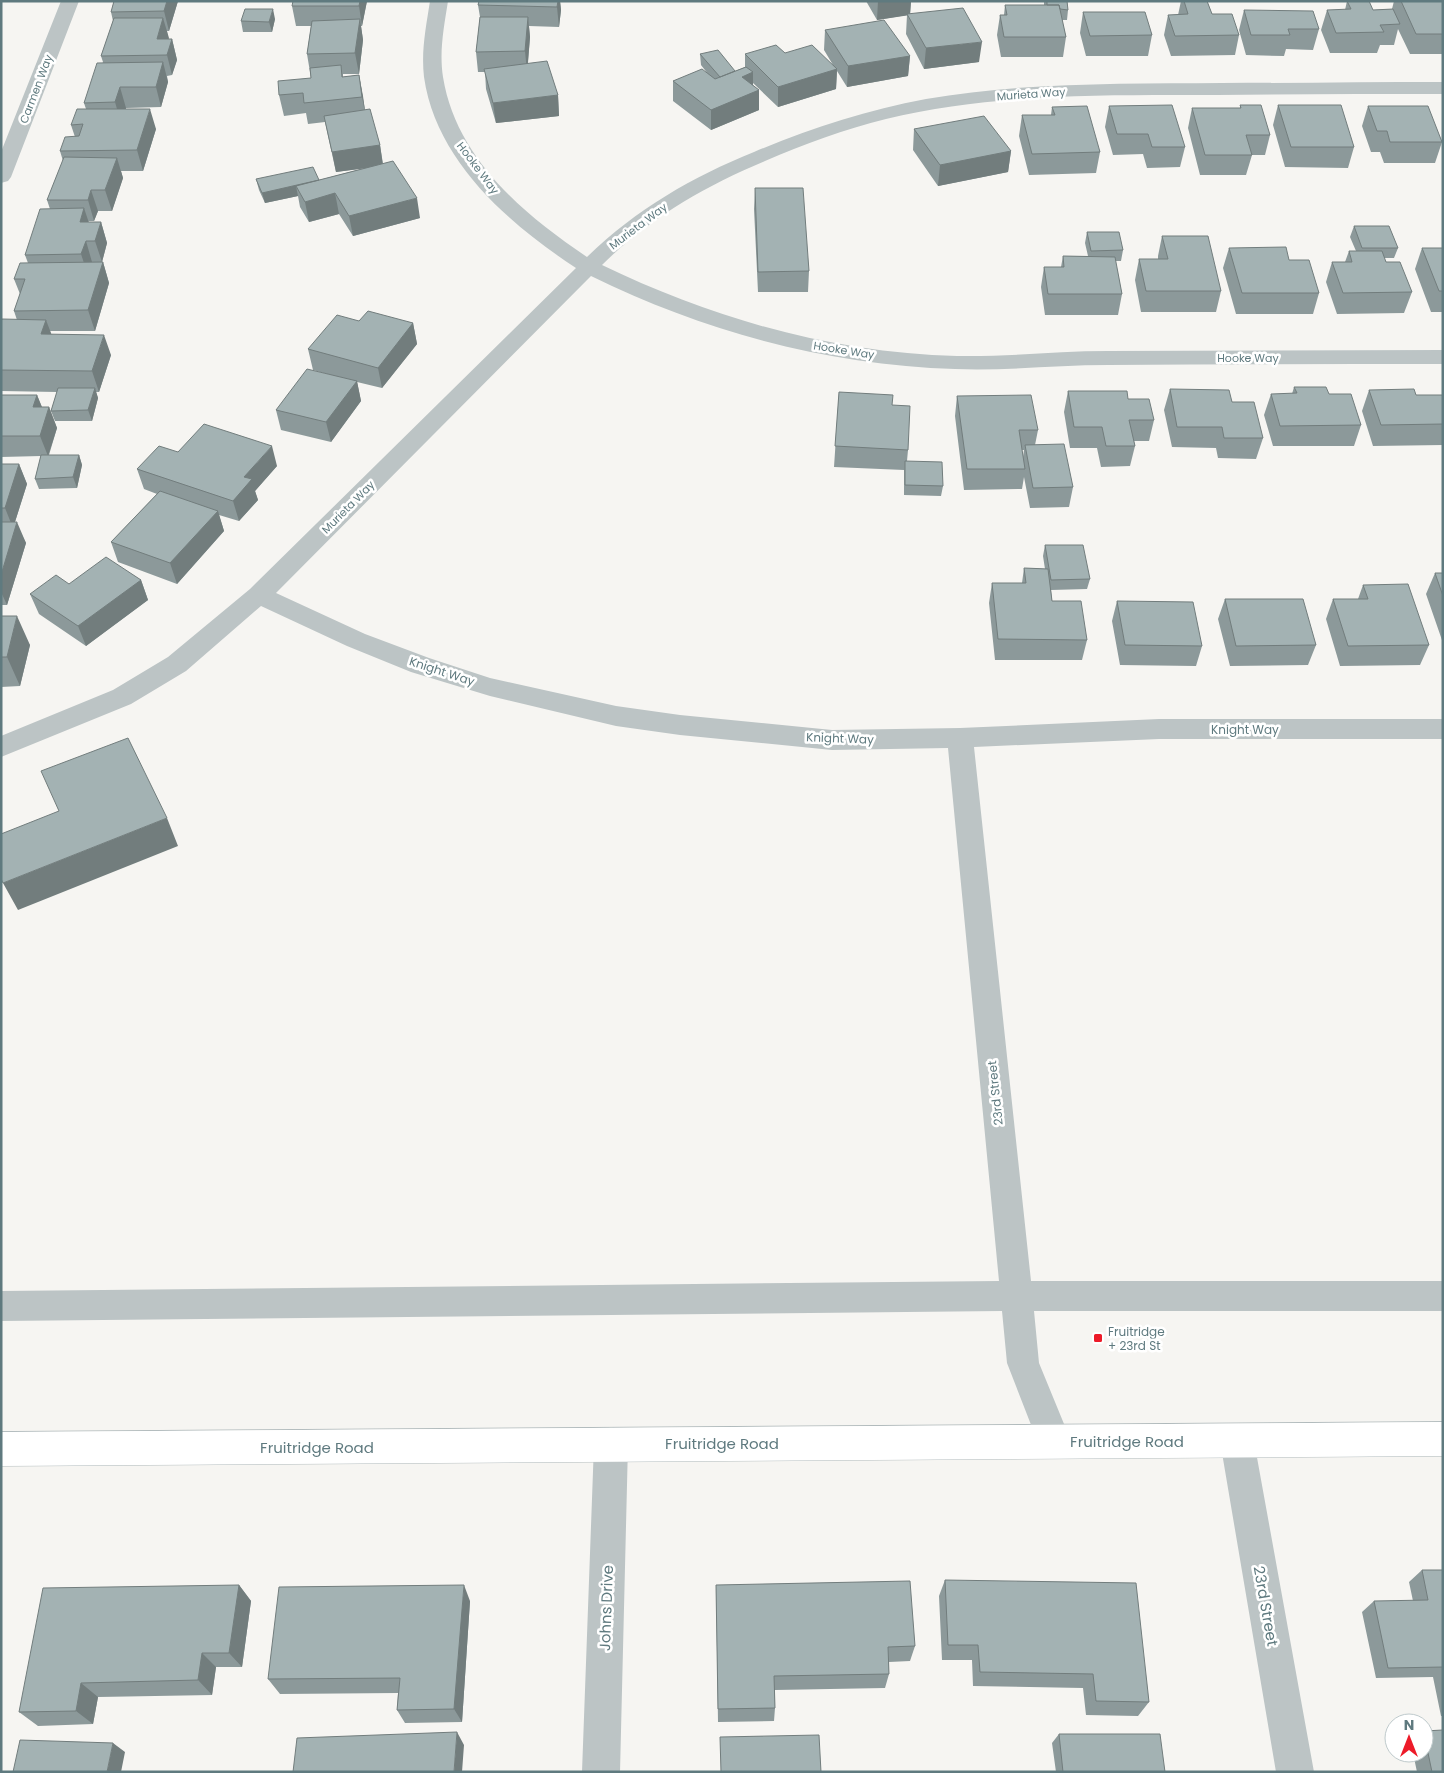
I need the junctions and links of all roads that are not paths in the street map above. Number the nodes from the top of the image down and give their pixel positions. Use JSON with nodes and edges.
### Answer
{"nodes":[{"id":1,"x":70,"y":1,"type":"edge"},
{"id":2,"x":440,"y":1,"type":"edge"},
{"id":3,"x":1443,"y":88,"type":"edge"},
{"id":4,"x":1,"y":177,"type":"edge"},
{"id":5,"x":589,"y":267,"type":"junction"},
{"id":6,"x":1443,"y":357,"type":"edge"},
{"id":7,"x":259,"y":596,"type":"junction"},
{"id":8,"x":1443,"y":729,"type":"edge"},
{"id":9,"x":960,"y":738,"type":"junction"},
{"id":10,"x":1,"y":747,"type":"edge"},
{"id":11,"x":1015,"y":1296,"type":"junction"},
{"id":12,"x":1443,"y":1296,"type":"edge"},
{"id":13,"x":1,"y":1306,"type":"edge"},
{"id":14,"x":1443,"y":1439,"type":"edge"},
{"id":15,"x":1237,"y":1440,"type":"junction"},
{"id":16,"x":1054,"y":1441,"type":"junction"},
{"id":17,"x":611,"y":1444,"type":"junction"},
{"id":18,"x":1,"y":1449,"type":"edge"},
{"id":19,"x":601,"y":1772,"type":"edge"},
{"id":20,"x":1295,"y":1772,"type":"edge"}],
"edges":[{"from":1,"to":4,"type":"street","name":"Carmen Way"},
{"from":2,"to":5,"type":"street","name":"Hooke Way"},
{"from":3,"to":5,"type":"street","name":"Murieta Way"},
{"from":5,"to":6,"type":"street","name":"Hooke Way"},
{"from":5,"to":7,"type":"street","name":"Murieta Way"},
{"from":7,"to":9,"type":"street","name":"Knight Way"},
{"from":7,"to":10,"type":"street","name":"Murieta Way"},
{"from":8,"to":9,"type":"street","name":"Knight Way"},
{"from":9,"to":11,"type":"street","name":"23rd Street"},
{"from":11,"to":12,"type":"street"},
{"from":11,"to":13,"type":"street"},
{"from":11,"to":16,"type":"street","name":"23rd Street"},
{"from":14,"to":15,"type":"main road","name":"Fruitridge Road"},
{"from":15,"to":16,"type":"main road","name":"Fruitridge Road"},
{"from":15,"to":20,"type":"street","name":"23rd Street"},
{"from":16,"to":17,"type":"main road","name":"Fruitridge Road"},
{"from":17,"to":18,"type":"main road","name":"Fruitridge Road"},
{"from":17,"to":19,"type":"street","name":"Johns Drive"}]}
